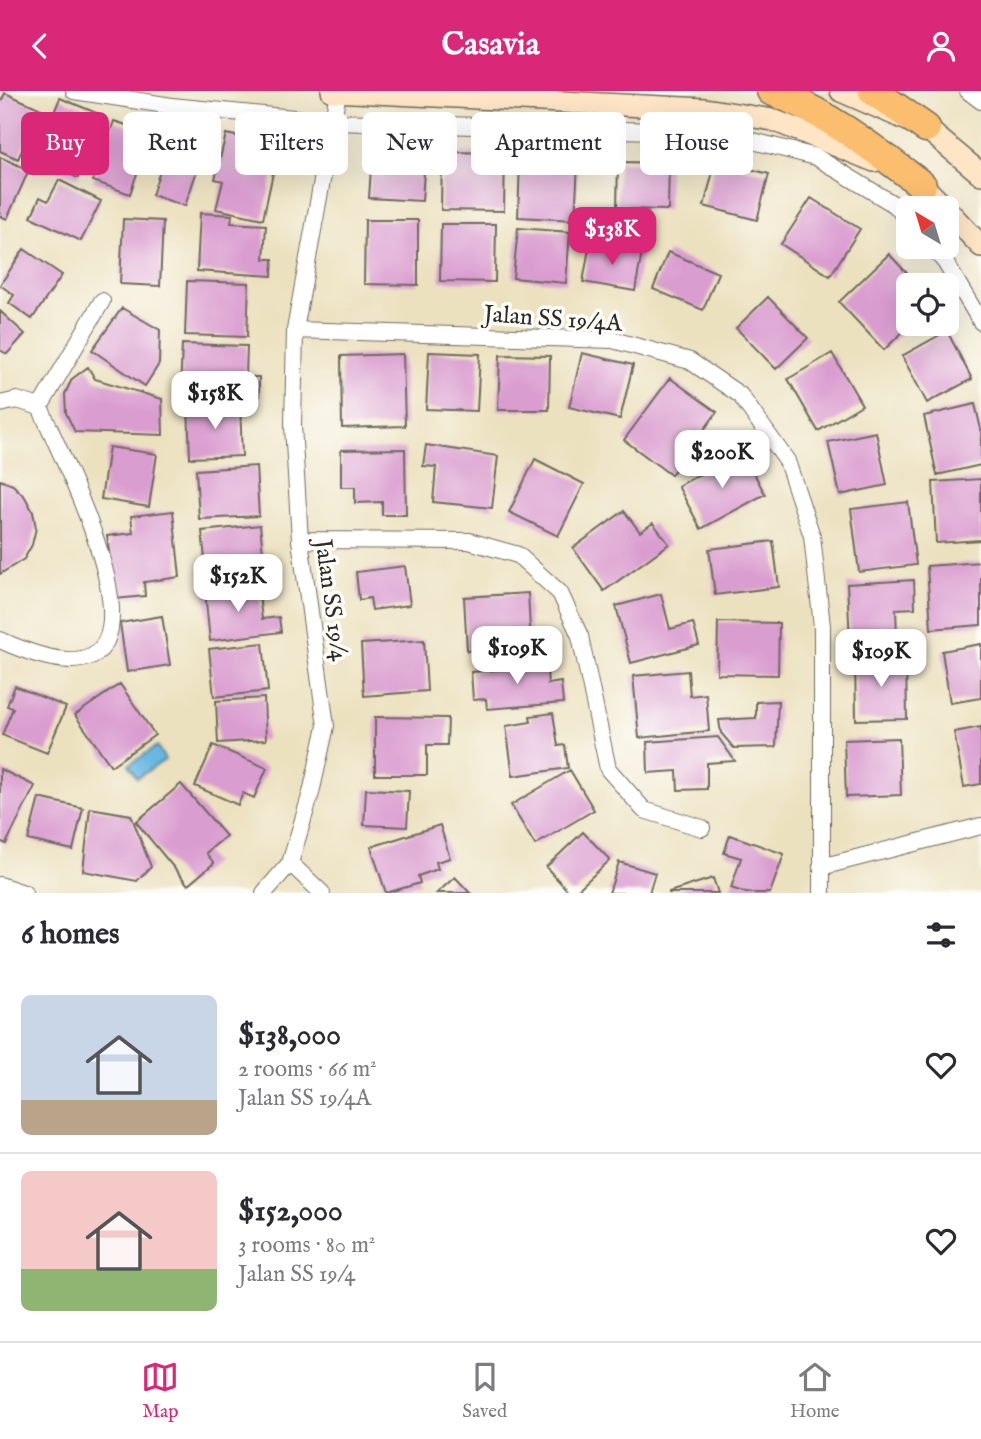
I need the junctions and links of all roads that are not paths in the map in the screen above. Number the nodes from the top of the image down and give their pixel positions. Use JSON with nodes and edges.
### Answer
{"nodes":[{"id":1,"x":74,"y":91,"type":"edge"},
{"id":2,"x":332,"y":91,"type":"edge"},
{"id":3,"x":771,"y":91,"type":"edge"},
{"id":4,"x":841,"y":91,"type":"edge"},
{"id":5,"x":873,"y":91,"type":"edge"},
{"id":6,"x":968,"y":91,"type":"edge"},
{"id":7,"x":338,"y":92,"type":"edge"},
{"id":8,"x":981,"y":101,"type":"edge"},
{"id":9,"x":235,"y":112,"type":"edge"},
{"id":10,"x":335,"y":112,"type":"edge"},
{"id":11,"x":348,"y":122,"type":"edge"},
{"id":12,"x":926,"y":128,"type":"junction"},
{"id":13,"x":981,"y":174,"type":"edge"},
{"id":14,"x":324,"y":175,"type":"edge"},
{"id":15,"x":922,"y":185,"type":"junction"},
{"id":16,"x":933,"y":196,"type":"edge"},
{"id":17,"x":896,"y":206,"type":"edge"},
{"id":18,"x":959,"y":223,"type":"edge"},
{"id":19,"x":981,"y":246,"type":"edge"},
{"id":20,"x":942,"y":259,"type":"edge"},
{"id":21,"x":102,"y":301,"type":"dead end"},
{"id":22,"x":981,"y":322,"type":"edge"},
{"id":23,"x":295,"y":330,"type":"junction"},
{"id":24,"x":0,"y":404,"type":"edge"},
{"id":25,"x":40,"y":407,"type":"junction"},
{"id":26,"x":300,"y":540,"type":"junction"},
{"id":27,"x":0,"y":640,"type":"edge"},
{"id":28,"x":981,"y":826,"type":"edge"},
{"id":29,"x":702,"y":828,"type":"dead end"},
{"id":30,"x":290,"y":863,"type":"junction"},
{"id":31,"x":821,"y":867,"type":"junction"},
{"id":32,"x":0,"y":885,"type":"edge"},
{"id":33,"x":24,"y":893,"type":"edge"},
{"id":34,"x":264,"y":893,"type":"edge"},
{"id":35,"x":322,"y":893,"type":"edge"},
{"id":36,"x":822,"y":893,"type":"edge"}],
"edges":[{"from":1,"to":9,"type":"street"},
{"from":2,"to":7,"type":"main road"},
{"from":3,"to":15,"type":"highway"},
{"from":4,"to":12,"type":"main road"},
{"from":5,"to":12,"type":"highway"},
{"from":6,"to":8,"type":"street"},
{"from":7,"to":10,"type":"street","name":"Jalan SS 19/4"},
{"from":7,"to":15,"type":"main road"},
{"from":11,"to":17,"type":"street"},
{"from":12,"to":13,"type":"main road"},
{"from":14,"to":23,"type":"street","name":"Jalan SS 19/4"},
{"from":15,"to":16,"type":"main road"},
{"from":18,"to":19,"type":"main road"},
{"from":20,"to":22,"type":"street"},
{"from":21,"to":25,"type":"street"},
{"from":23,"to":26,"type":"street","name":"Jalan SS 19/4"},
{"from":23,"to":31,"type":"street","name":"Jalan SS 19/4A"},
{"from":24,"to":25,"type":"street"},
{"from":25,"to":27,"type":"street"},
{"from":26,"to":29,"type":"street"},
{"from":26,"to":30,"type":"street","name":"Jalan SS 19/4"},
{"from":28,"to":31,"type":"street"},
{"from":30,"to":34,"type":"street","name":"Jalan SS 19/4"},
{"from":30,"to":35,"type":"street"},
{"from":31,"to":36,"type":"street","name":"Jalan SS 19/4A"},
{"from":32,"to":33,"type":"street"}]}
